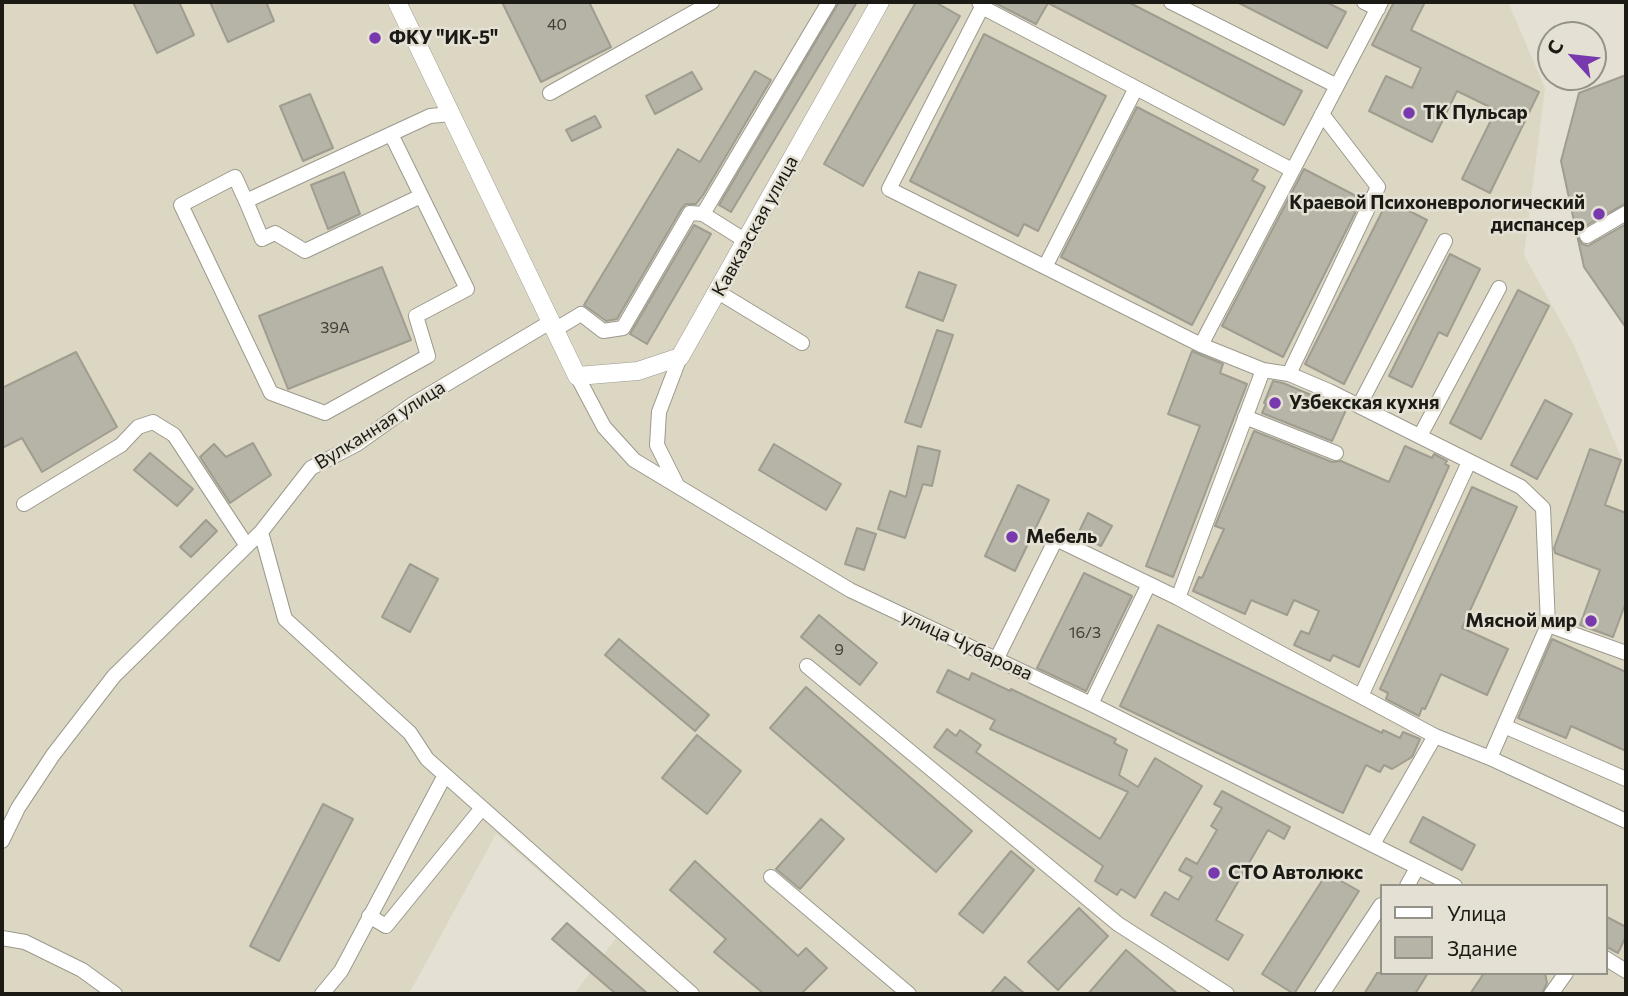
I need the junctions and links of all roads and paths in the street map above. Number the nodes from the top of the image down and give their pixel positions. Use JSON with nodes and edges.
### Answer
{"nodes":[{"id":1,"x":397,"y":2,"type":"edge"},
{"id":2,"x":712,"y":2,"type":"edge"},
{"id":3,"x":829,"y":2,"type":"edge"},
{"id":4,"x":880,"y":2,"type":"edge"},
{"id":5,"x":1171,"y":2,"type":"edge"},
{"id":6,"x":980,"y":4,"type":"edge"},
{"id":7,"x":1374,"y":4,"type":"edge"},
{"id":8,"x":1337,"y":86,"type":"junction"},
{"id":9,"x":1136,"y":88,"type":"junction"},
{"id":10,"x":550,"y":93,"type":"dead end"},
{"id":11,"x":451,"y":114,"type":"junction"},
{"id":12,"x":1322,"y":114,"type":"junction"},
{"id":13,"x":391,"y":134,"type":"junction"},
{"id":14,"x":1292,"y":170,"type":"junction"},
{"id":15,"x":421,"y":196,"type":"junction"},
{"id":16,"x":246,"y":201,"type":"junction"},
{"id":17,"x":1626,"y":213,"type":"edge"},
{"id":18,"x":703,"y":214,"type":"junction"},
{"id":19,"x":1587,"y":236,"type":"dead end"},
{"id":20,"x":747,"y":241,"type":"junction"},
{"id":21,"x":1445,"y":241,"type":"dead end"},
{"id":22,"x":1045,"y":267,"type":"junction"},
{"id":23,"x":1499,"y":288,"type":"dead end"},
{"id":24,"x":718,"y":292,"type":"junction"},
{"id":25,"x":554,"y":325,"type":"junction"},
{"id":26,"x":802,"y":343,"type":"dead end"},
{"id":27,"x":1201,"y":345,"type":"junction"},
{"id":28,"x":680,"y":357,"type":"junction"},
{"id":29,"x":1263,"y":370,"type":"junction"},
{"id":30,"x":1289,"y":374,"type":"junction"},
{"id":31,"x":577,"y":376,"type":"junction"},
{"id":32,"x":1359,"y":406,"type":"junction"},
{"id":33,"x":1245,"y":417,"type":"junction"},
{"id":34,"x":1420,"y":436,"type":"junction"},
{"id":35,"x":1336,"y":453,"type":"dead end"},
{"id":36,"x":1469,"y":462,"type":"junction"},
{"id":37,"x":677,"y":485,"type":"junction"},
{"id":38,"x":24,"y":504,"type":"dead end"},
{"id":39,"x":261,"y":533,"type":"junction"},
{"id":40,"x":247,"y":546,"type":"junction"},
{"id":41,"x":1149,"y":584,"type":"junction"},
{"id":42,"x":1178,"y":598,"type":"junction"},
{"id":43,"x":1548,"y":625,"type":"junction"},
{"id":44,"x":1626,"y":653,"type":"edge"},
{"id":45,"x":996,"y":660,"type":"junction"},
{"id":46,"x":807,"y":666,"type":"dead end"},
{"id":47,"x":1361,"y":696,"type":"junction"},
{"id":48,"x":1091,"y":704,"type":"junction"},
{"id":49,"x":1504,"y":726,"type":"junction"},
{"id":50,"x":1435,"y":736,"type":"junction"},
{"id":51,"x":1489,"y":758,"type":"junction"},
{"id":52,"x":445,"y":775,"type":"junction"},
{"id":53,"x":1626,"y":779,"type":"edge"},
{"id":54,"x":482,"y":808,"type":"junction"},
{"id":55,"x":1626,"y":821,"type":"edge"},
{"id":56,"x":2,"y":841,"type":"edge"},
{"id":57,"x":1373,"y":844,"type":"junction"},
{"id":58,"x":1417,"y":869,"type":"junction"},
{"id":59,"x":771,"y":877,"type":"dead end"},
{"id":60,"x":1408,"y":884,"type":"edge"},
{"id":61,"x":1451,"y":884,"type":"edge"},
{"id":62,"x":1380,"y":907,"type":"edge"},
{"id":63,"x":369,"y":916,"type":"junction"},
{"id":64,"x":2,"y":938,"type":"edge"},
{"id":65,"x":1607,"y":959,"type":"edge"},
{"id":66,"x":1626,"y":971,"type":"edge"},
{"id":67,"x":1565,"y":975,"type":"edge"},
{"id":68,"x":115,"y":994,"type":"edge"},
{"id":69,"x":322,"y":994,"type":"edge"},
{"id":70,"x":692,"y":994,"type":"edge"},
{"id":71,"x":909,"y":994,"type":"edge"},
{"id":72,"x":1227,"y":994,"type":"edge"},
{"id":73,"x":1322,"y":994,"type":"edge"},
{"id":74,"x":1551,"y":994,"type":"edge"}],
"edges":[{"from":1,"to":11,"type":"main road"},
{"from":2,"to":10,"type":"street"},
{"from":3,"to":18,"type":"street"},
{"from":4,"to":20,"type":"main road","name":"Кавказская улица"},
{"from":5,"to":8,"type":"street"},
{"from":6,"to":9,"type":"street"},
{"from":6,"to":22,"type":"street"},
{"from":7,"to":8,"type":"street"},
{"from":8,"to":12,"type":"street"},
{"from":9,"to":14,"type":"street"},
{"from":9,"to":22,"type":"street"},
{"from":11,"to":13,"type":"street"},
{"from":11,"to":25,"type":"main road"},
{"from":12,"to":14,"type":"street"},
{"from":12,"to":30,"type":"street"},
{"from":13,"to":15,"type":"street"},
{"from":13,"to":16,"type":"street"},
{"from":14,"to":27,"type":"street"},
{"from":15,"to":16,"type":"street"},
{"from":15,"to":16,"type":"street"},
{"from":17,"to":19,"type":"street"},
{"from":18,"to":20,"type":"street"},
{"from":18,"to":25,"type":"street","name":"Вулканная улица"},
{"from":20,"to":24,"type":"main road","name":"Кавказская улица"},
{"from":21,"to":32,"type":"street"},
{"from":22,"to":27,"type":"street"},
{"from":23,"to":34,"type":"street"},
{"from":24,"to":26,"type":"street"},
{"from":24,"to":28,"type":"main road","name":"Кавказская улица"},
{"from":25,"to":31,"type":"main road","name":"улица Чубарова"},
{"from":25,"to":39,"type":"street","name":"Вулканная улица"},
{"from":27,"to":29,"type":"street"},
{"from":28,"to":31,"type":"main road"},
{"from":28,"to":37,"type":"street"},
{"from":29,"to":30,"type":"street"},
{"from":29,"to":33,"type":"street"},
{"from":30,"to":32,"type":"street"},
{"from":31,"to":37,"type":"street","name":"улица Чубарова"},
{"from":32,"to":34,"type":"street"},
{"from":33,"to":35,"type":"street"},
{"from":33,"to":42,"type":"street"},
{"from":34,"to":36,"type":"street"},
{"from":36,"to":43,"type":"street"},
{"from":36,"to":47,"type":"street"},
{"from":37,"to":45,"type":"street","name":"улица Чубарова"},
{"from":38,"to":40,"type":"street"},
{"from":39,"to":40,"type":"street","name":"Вулканная улица"},
{"from":39,"to":52,"type":"street"},
{"from":40,"to":56,"type":"street","name":"Вулканная улица"},
{"from":41,"to":42,"type":"street"},
{"from":41,"to":45,"type":"street"},
{"from":41,"to":48,"type":"street"},
{"from":42,"to":47,"type":"street"},
{"from":43,"to":44,"type":"street"},
{"from":43,"to":49,"type":"street"},
{"from":45,"to":48,"type":"street","name":"улица Чубарова"},
{"from":46,"to":72,"type":"street"},
{"from":47,"to":50,"type":"street"},
{"from":48,"to":57,"type":"street","name":"улица Чубарова"},
{"from":49,"to":51,"type":"street"},
{"from":49,"to":53,"type":"street"},
{"from":50,"to":51,"type":"street"},
{"from":50,"to":57,"type":"street"},
{"from":51,"to":55,"type":"street"},
{"from":52,"to":54,"type":"street"},
{"from":52,"to":63,"type":"street"},
{"from":54,"to":63,"type":"street"},
{"from":54,"to":70,"type":"street"},
{"from":57,"to":58,"type":"street","name":"улица Чубарова"},
{"from":58,"to":60,"type":"street"},
{"from":58,"to":61,"type":"street","name":"улица Чубарова"},
{"from":59,"to":71,"type":"street"},
{"from":62,"to":73,"type":"street"},
{"from":63,"to":69,"type":"street"},
{"from":64,"to":68,"type":"street"},
{"from":65,"to":66,"type":"street"},
{"from":67,"to":74,"type":"street"}]}
